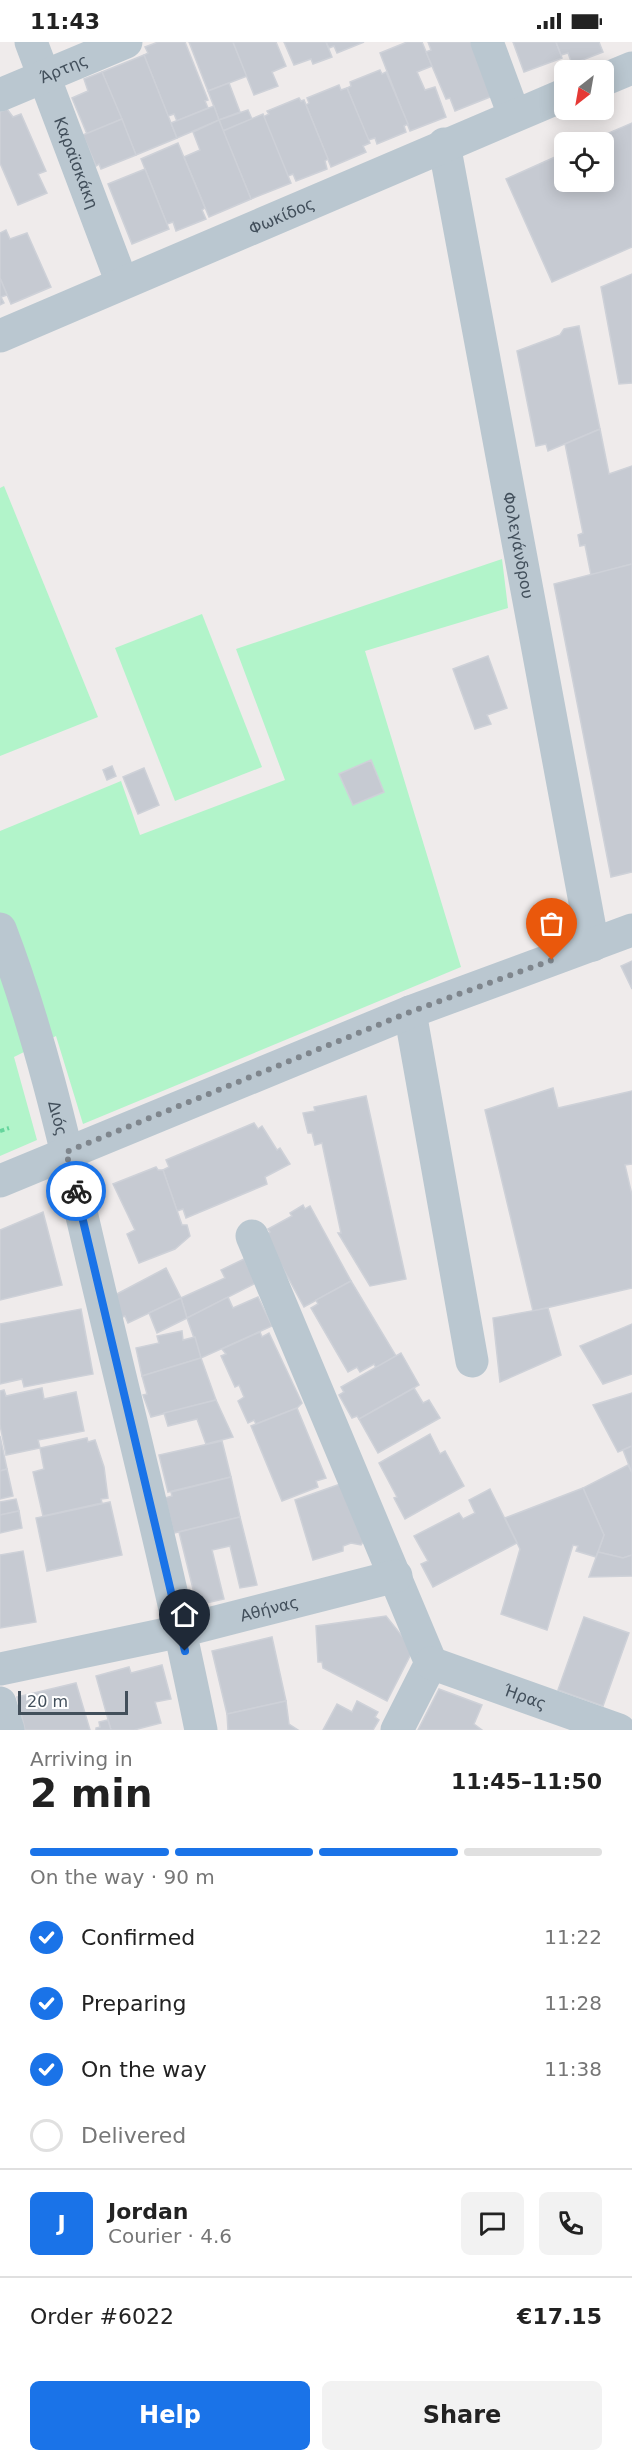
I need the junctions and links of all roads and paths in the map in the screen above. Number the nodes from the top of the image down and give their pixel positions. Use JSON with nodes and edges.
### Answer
{"nodes":[{"id":1,"x":31,"y":42,"type":"edge"},
{"id":2,"x":126,"y":42,"type":"edge"},
{"id":3,"x":487,"y":42,"type":"edge"},
{"id":4,"x":632,"y":68,"type":"edge"},
{"id":5,"x":614,"y":75,"type":"edge"},
{"id":6,"x":45,"y":77,"type":"junction"},
{"id":7,"x":0,"y":95,"type":"edge"},
{"id":8,"x":554,"y":99,"type":"edge"},
{"id":9,"x":514,"y":115,"type":"junction"},
{"id":10,"x":444,"y":144,"type":"junction"},
{"id":11,"x":122,"y":283,"type":"junction"},
{"id":12,"x":0,"y":336,"type":"edge"},
{"id":13,"x":0,"y":929,"type":"edge"},
{"id":14,"x":632,"y":930,"type":"edge"},
{"id":15,"x":593,"y":945,"type":"junction"},
{"id":16,"x":410,"y":1012,"type":"junction"},
{"id":17,"x":9,"y":1128,"type":"dead end"},
{"id":18,"x":0,"y":1131,"type":"edge"},
{"id":19,"x":66,"y":1152,"type":"junction"},
{"id":20,"x":0,"y":1181,"type":"edge"},
{"id":21,"x":252,"y":1236,"type":"dead end"},
{"id":22,"x":472,"y":1361,"type":"dead end"},
{"id":23,"x":396,"y":1575,"type":"junction"},
{"id":24,"x":181,"y":1631,"type":"junction"},
{"id":25,"x":432,"y":1663,"type":"junction"},
{"id":26,"x":0,"y":1669,"type":"edge"},
{"id":27,"x":0,"y":1702,"type":"edge"},
{"id":28,"x":8,"y":1730,"type":"edge"},
{"id":29,"x":201,"y":1730,"type":"edge"},
{"id":30,"x":397,"y":1730,"type":"edge"},
{"id":31,"x":619,"y":1730,"type":"edge"}],
"edges":[{"from":1,"to":6,"type":"street","name":"Καραϊσκάκη"},
{"from":2,"to":6,"type":"street","name":"Άρτης"},
{"from":3,"to":9,"type":"street"},
{"from":4,"to":5,"type":"street"},
{"from":6,"to":7,"type":"street","name":"Άρτης"},
{"from":6,"to":11,"type":"street","name":"Καραϊσκάκη"},
{"from":8,"to":9,"type":"street","name":"Φωκίδος"},
{"from":9,"to":10,"type":"street","name":"Φωκίδος"},
{"from":10,"to":11,"type":"street","name":"Φωκίδος"},
{"from":10,"to":15,"type":"street","name":"Φολεγάνδρου"},
{"from":11,"to":12,"type":"street","name":"Φωκίδος"},
{"from":13,"to":19,"type":"street","name":"Διός"},
{"from":14,"to":15,"type":"street"},
{"from":15,"to":16,"type":"street"},
{"from":16,"to":19,"type":"street"},
{"from":16,"to":22,"type":"street"},
{"from":17,"to":18,"type":"path"},
{"from":19,"to":20,"type":"street"},
{"from":19,"to":24,"type":"street","name":"Διός"},
{"from":21,"to":23,"type":"street"},
{"from":23,"to":24,"type":"street","name":"Αθήνας"},
{"from":23,"to":25,"type":"street"},
{"from":24,"to":26,"type":"street","name":"Αθήνας"},
{"from":24,"to":29,"type":"street","name":"Διός"},
{"from":25,"to":30,"type":"street"},
{"from":25,"to":31,"type":"street","name":"Ήρας"},
{"from":27,"to":28,"type":"street"}]}
